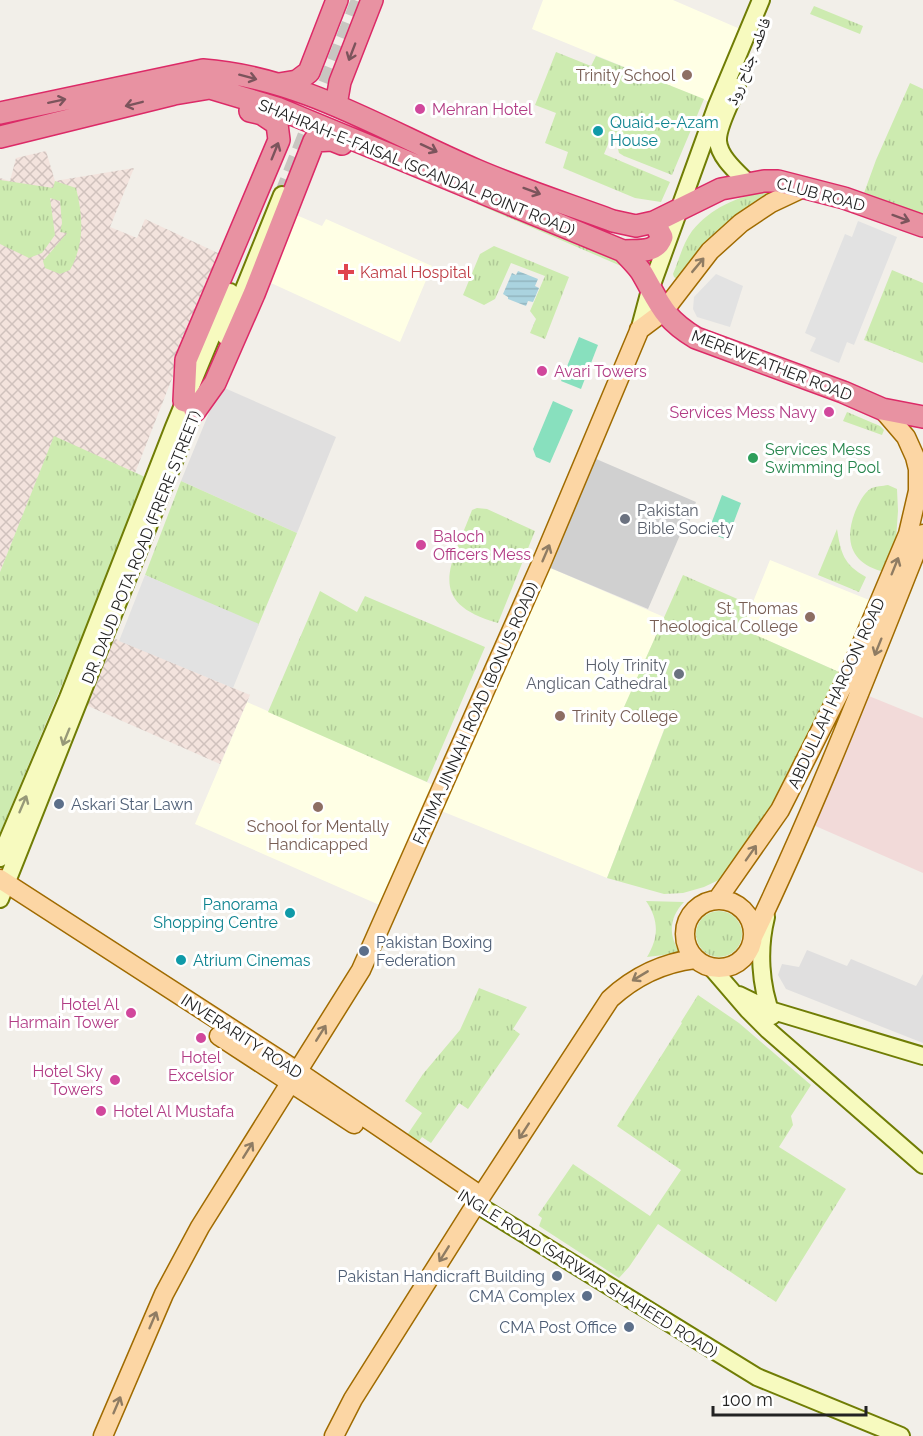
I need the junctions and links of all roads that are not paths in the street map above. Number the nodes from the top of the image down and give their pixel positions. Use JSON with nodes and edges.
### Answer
{"nodes":[{"id":1,"x":337,"y":0,"type":"edge"},
{"id":2,"x":372,"y":0,"type":"edge"},
{"id":3,"x":761,"y":0,"type":"edge"},
{"id":4,"x":772,"y":0,"type":"edge"},
{"id":5,"x":279,"y":84,"type":"junction"},
{"id":6,"x":174,"y":94,"type":"junction"},
{"id":7,"x":336,"y":105,"type":"junction"},
{"id":8,"x":0,"y":113,"type":"edge"},
{"id":9,"x":277,"y":124,"type":"junction"},
{"id":10,"x":0,"y":137,"type":"edge"},
{"id":11,"x":314,"y":141,"type":"junction"},
{"id":12,"x":404,"y":160,"type":"junction"},
{"id":13,"x":748,"y":183,"type":"junction"},
{"id":14,"x":805,"y":187,"type":"junction"},
{"id":15,"x":278,"y":193,"type":"tunnel mouth"},
{"id":16,"x":681,"y":209,"type":"junction"},
{"id":17,"x":654,"y":222,"type":"junction"},
{"id":18,"x":923,"y":226,"type":"edge"},
{"id":19,"x":623,"y":251,"type":"junction"},
{"id":20,"x":650,"y":290,"type":"junction"},
{"id":21,"x":663,"y":312,"type":"junction"},
{"id":22,"x":639,"y":331,"type":"junction"},
{"id":23,"x":189,"y":406,"type":"junction"},
{"id":24,"x":882,"y":409,"type":"junction"},
{"id":25,"x":923,"y":417,"type":"edge"},
{"id":26,"x":923,"y":534,"type":"edge"},
{"id":27,"x":74,"y":700,"type":"junction"},
{"id":28,"x":0,"y":858,"type":"edge"},
{"id":29,"x":2,"y":890,"type":"edge"},
{"id":30,"x":773,"y":896,"type":"junction"},
{"id":31,"x":717,"y":900,"type":"junction"},
{"id":32,"x":752,"y":941,"type":"junction"},
{"id":33,"x":703,"y":963,"type":"junction"},
{"id":34,"x":763,"y":981,"type":"junction"},
{"id":35,"x":729,"y":989,"type":"junction"},
{"id":36,"x":770,"y":1010,"type":"junction"},
{"id":37,"x":798,"y":1018,"type":"junction"},
{"id":38,"x":789,"y":1048,"type":"junction"},
{"id":39,"x":923,"y":1056,"type":"edge"},
{"id":40,"x":293,"y":1077,"type":"junction"},
{"id":41,"x":923,"y":1165,"type":"edge"},
{"id":42,"x":478,"y":1200,"type":"junction"},
{"id":43,"x":104,"y":1436,"type":"edge"},
{"id":44,"x":334,"y":1436,"type":"edge"},
{"id":45,"x":901,"y":1436,"type":"edge"}],
"edges":[{"from":1,"to":5,"type":"highway"},
{"from":2,"to":7,"type":"highway","one_way":true},
{"from":3,"to":16,"type":"main road","name":"فاطمہ جناح روڈ"},
{"from":4,"to":13,"type":"main road","name":"فاطمہ جناح روڈ"},
{"from":5,"to":7,"type":"highway","name":"SHAHRAH-E-FAISAL (SCANDAL POINT ROAD)"},
{"from":8,"to":5,"type":"highway","name":"SHAHRAH-E-FAISAL (SCANDAL POINT ROAD)","one_way":true},
{"from":6,"to":9,"type":"highway"},
{"from":6,"to":10,"type":"highway","name":"SHAHRAH-E-FAISAL (SCANDAL POINT ROAD)","one_way":true},
{"from":6,"to":12,"type":"highway","name":"SHAHRAH-E-FAISAL (SCANDAL POINT ROAD)"},
{"from":7,"to":17,"type":"highway","name":"SHAHRAH-E-FAISAL (SCANDAL POINT ROAD)","one_way":true},
{"from":9,"to":11,"type":"highway"},
{"from":23,"to":9,"type":"highway","one_way":true},
{"from":11,"to":12,"type":"highway"},
{"from":11,"to":23,"type":"highway"},
{"from":12,"to":19,"type":"highway","name":"SHAHRAH-E-FAISAL (SCANDAL POINT ROAD)"},
{"from":13,"to":14,"type":"highway","name":"CLUB ROAD"},
{"from":13,"to":16,"type":"highway","name":"CLUB ROAD"},
{"from":14,"to":18,"type":"highway","name":"CLUB ROAD","one_way":true},
{"from":21,"to":14,"type":"main road","one_way":true},
{"from":15,"to":23,"type":"main road","name":"DR. DAUD POTA ROAD (FRERE STREET)"},
{"from":16,"to":17,"type":"highway","name":"CLUB ROAD"},
{"from":16,"to":20,"type":"main road","name":"فاطمہ جناح روڈ"},
{"from":17,"to":19,"type":"highway"},
{"from":19,"to":20,"type":"highway","name":"MEREWEATHER ROAD"},
{"from":20,"to":21,"type":"highway","name":"MEREWEATHER ROAD"},
{"from":20,"to":22,"type":"main road","name":"فاطمہ جناح روڈ"},
{"from":21,"to":22,"type":"main road"},
{"from":21,"to":24,"type":"highway","name":"MEREWEATHER ROAD"},
{"from":40,"to":22,"type":"main road","name":"FATIMA JINNAH ROAD (BONUS ROAD)","one_way":true},
{"from":23,"to":27,"type":"main road","name":"DR. DAUD POTA ROAD (FRERE STREET)"},
{"from":24,"to":25,"type":"highway","name":"MEREWEATHER ROAD"},
{"from":31,"to":24,"type":"main road","name":"ABDULLAH HAROON ROAD","one_way":true},
{"from":26,"to":30,"type":"main road","name":"ABDULLAH HAROON ROAD","one_way":true},
{"from":28,"to":27,"type":"main road","name":"DR. DAUD POTA ROAD (FRERE STREET)","one_way":true},
{"from":27,"to":29,"type":"main road","name":"DR. DAUD POTA ROAD (FRERE STREET)","one_way":true},
{"from":29,"to":40,"type":"main road","name":"INVERARITY ROAD"},
{"from":30,"to":32,"type":"main road","name":"ABDULLAH HAROON ROAD"},
{"from":30,"to":34,"type":"main road"},
{"from":31,"to":32,"type":"main road"},
{"from":31,"to":33,"type":"main road"},
{"from":32,"to":33,"type":"main road"},
{"from":32,"to":34,"type":"main road"},
{"from":33,"to":35,"type":"main road"},
{"from":33,"to":42,"type":"main road","one_way":true},
{"from":34,"to":36,"type":"main road"},
{"from":34,"to":37,"type":"main road"},
{"from":35,"to":36,"type":"main road"},
{"from":35,"to":38,"type":"main road"},
{"from":36,"to":37,"type":"main road"},
{"from":36,"to":38,"type":"main road"},
{"from":37,"to":39,"type":"main road"},
{"from":38,"to":41,"type":"main road"},
{"from":40,"to":42,"type":"main road","name":"INGLE ROAD (SARWAR SHAHEED ROAD)"},
{"from":43,"to":40,"type":"main road","name":"FATIMA JINNAH ROAD (BONUS ROAD)","one_way":true},
{"from":42,"to":44,"type":"main road","one_way":true},
{"from":42,"to":45,"type":"main road","name":"INGLE ROAD (SARWAR SHAHEED ROAD)"}]}
